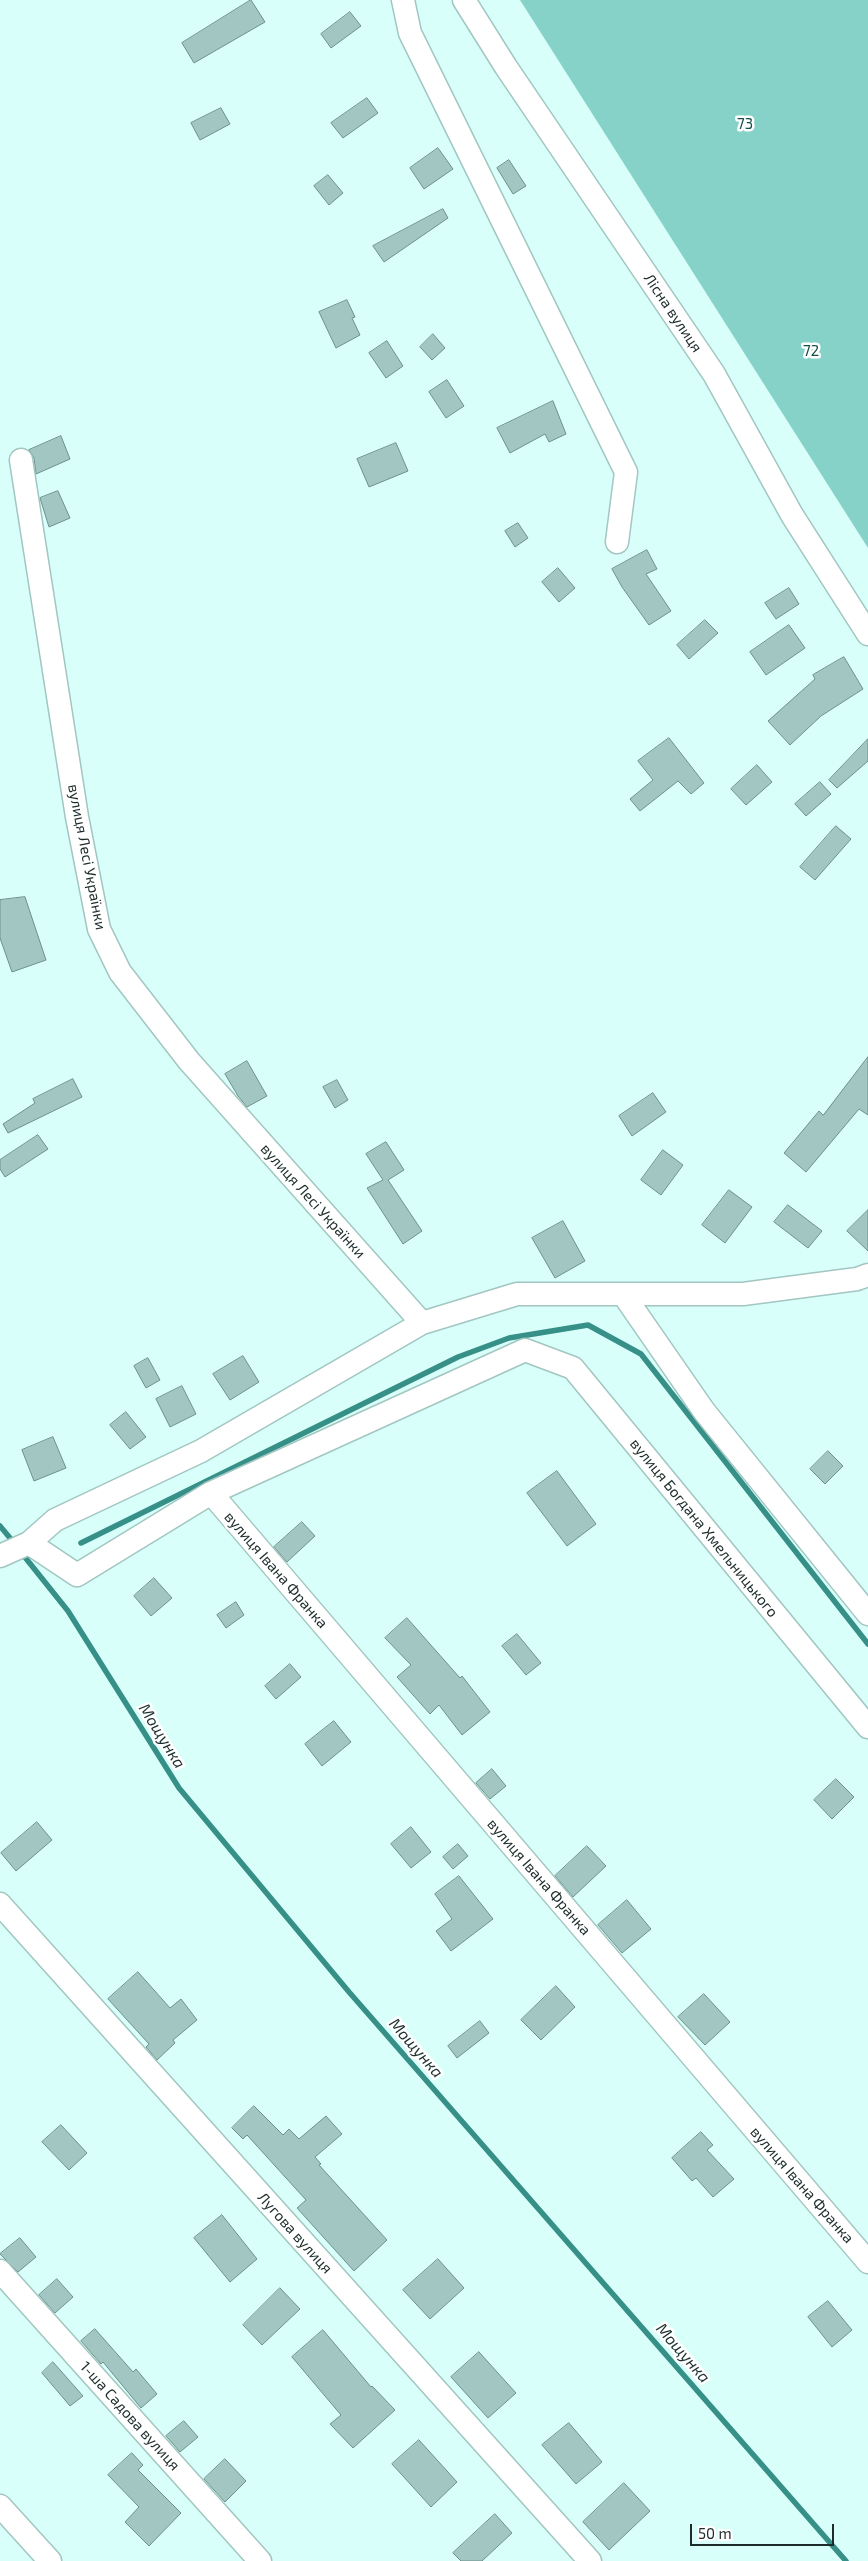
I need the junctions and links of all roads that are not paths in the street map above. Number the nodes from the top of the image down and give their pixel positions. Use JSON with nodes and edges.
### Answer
{"nodes":[{"id":1,"x":403,"y":0,"type":"edge"},
{"id":2,"x":464,"y":0,"type":"edge"},
{"id":3,"x":21,"y":460,"type":"dead end"},
{"id":4,"x":617,"y":542,"type":"dead end"},
{"id":5,"x":868,"y":634,"type":"edge"},
{"id":6,"x":868,"y":1275,"type":"edge"},
{"id":7,"x":624,"y":1294,"type":"junction"},
{"id":8,"x":422,"y":1322,"type":"junction"},
{"id":9,"x":211,"y":1493,"type":"junction"},
{"id":10,"x":29,"y":1543,"type":"junction"},
{"id":11,"x":2,"y":1555,"type":"edge"},
{"id":12,"x":868,"y":1614,"type":"edge"},
{"id":13,"x":868,"y":1727,"type":"edge"},
{"id":14,"x":0,"y":1904,"type":"edge"},
{"id":15,"x":868,"y":2262,"type":"edge"},
{"id":16,"x":0,"y":2271,"type":"edge"},
{"id":17,"x":0,"y":2506,"type":"edge"},
{"id":18,"x":50,"y":2561,"type":"edge"},
{"id":19,"x":260,"y":2561,"type":"edge"},
{"id":20,"x":590,"y":2561,"type":"edge"}],
"edges":[{"from":1,"to":4,"type":"street"},
{"from":2,"to":5,"type":"street","name":"Лісна вулиця"},
{"from":3,"to":8,"type":"street","name":"вулиця Лесі Українки"},
{"from":6,"to":7,"type":"street"},
{"from":7,"to":8,"type":"street"},
{"from":7,"to":12,"type":"street"},
{"from":8,"to":10,"type":"street"},
{"from":9,"to":10,"type":"street"},
{"from":9,"to":13,"type":"street","name":"вулиця Богдана Хмельницького"},
{"from":9,"to":15,"type":"street","name":"вулиця Івана Франка"},
{"from":10,"to":11,"type":"street"},
{"from":14,"to":20,"type":"street","name":"Лугова вулиця"},
{"from":16,"to":19,"type":"street","name":"1-ша Садова вулиця"},
{"from":17,"to":18,"type":"street"}]}
